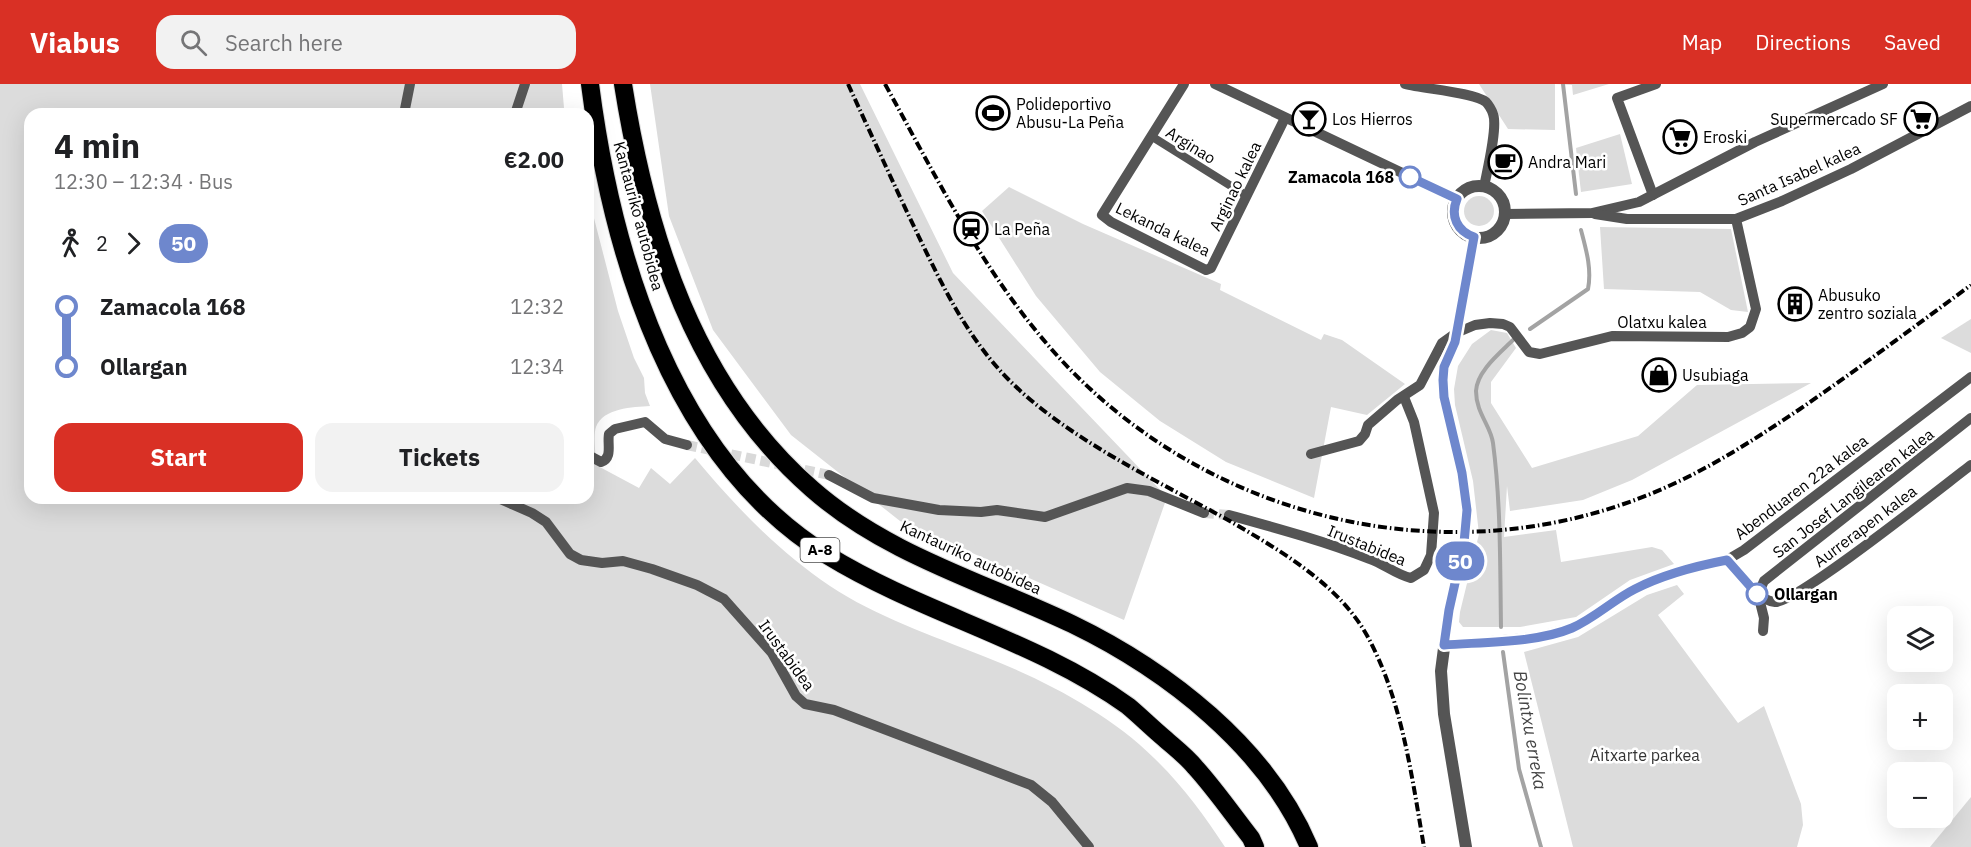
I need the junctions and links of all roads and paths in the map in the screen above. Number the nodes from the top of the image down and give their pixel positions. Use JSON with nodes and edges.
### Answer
{"nodes":[{"id":1,"x":410,"y":84,"type":"edge"},
{"id":2,"x":525,"y":84,"type":"edge"},
{"id":3,"x":591,"y":84,"type":"edge"},
{"id":4,"x":623,"y":84,"type":"edge"},
{"id":5,"x":1184,"y":84,"type":"edge"},
{"id":6,"x":1215,"y":84,"type":"edge"},
{"id":7,"x":1405,"y":84,"type":"edge"},
{"id":8,"x":1656,"y":84,"type":"edge"},
{"id":9,"x":1878,"y":85,"type":"edge"},
{"id":10,"x":1971,"y":106,"type":"edge"},
{"id":11,"x":405,"y":108,"type":"edge"},
{"id":12,"x":517,"y":108,"type":"edge"},
{"id":13,"x":594,"y":108,"type":"edge"},
{"id":14,"x":594,"y":108,"type":"edge"},
{"id":15,"x":1285,"y":118,"type":"junction"},
{"id":16,"x":1151,"y":136,"type":"junction"},
{"id":17,"x":1484,"y":187,"type":"junction"},
{"id":18,"x":1653,"y":195,"type":"junction"},
{"id":19,"x":1247,"y":196,"type":"junction"},
{"id":20,"x":1457,"y":199,"type":"junction"},
{"id":21,"x":1592,"y":213,"type":"junction"},
{"id":22,"x":1505,"y":214,"type":"junction"},
{"id":23,"x":1736,"y":219,"type":"junction"},
{"id":24,"x":1474,"y":237,"type":"junction"},
{"id":25,"x":1211,"y":268,"type":"joint"},
{"id":26,"x":1460,"y":310,"type":"junction"},
{"id":27,"x":1475,"y":325,"type":"junction"},
{"id":28,"x":1456,"y":333,"type":"junction"},
{"id":29,"x":1971,"y":377,"type":"edge"},
{"id":30,"x":1404,"y":397,"type":"junction"},
{"id":31,"x":1971,"y":418,"type":"edge"},
{"id":32,"x":687,"y":445,"type":"tunnel mouth"},
{"id":33,"x":1311,"y":454,"type":"dead end"},
{"id":34,"x":594,"y":458,"type":"edge"},
{"id":35,"x":1971,"y":465,"type":"edge"},
{"id":36,"x":829,"y":475,"type":"tunnel mouth"},
{"id":37,"x":512,"y":504,"type":"edge"},
{"id":38,"x":1204,"y":513,"type":"tunnel mouth"},
{"id":39,"x":1229,"y":515,"type":"tunnel mouth"},
{"id":40,"x":1727,"y":560,"type":"junction"},
{"id":41,"x":1758,"y":594,"type":"junction"},
{"id":42,"x":1763,"y":631,"type":"dead end"},
{"id":43,"x":1444,"y":645,"type":"junction"},
{"id":44,"x":1089,"y":847,"type":"edge"},
{"id":45,"x":1256,"y":847,"type":"edge"},
{"id":46,"x":1309,"y":847,"type":"edge"},
{"id":47,"x":1466,"y":847,"type":"edge"}],
"edges":[{"from":1,"to":11,"type":"street"},
{"from":2,"to":12,"type":"street"},
{"from":3,"to":13,"type":"highway","name":"Kantauriko autobidea","number":"A-8"},
{"from":4,"to":46,"type":"highway","name":"Kantauriko autobidea","number":"A-8"},
{"from":5,"to":16,"type":"street"},
{"from":6,"to":15,"type":"street"},
{"from":7,"to":17,"type":"street"},
{"from":8,"to":18,"type":"street"},
{"from":9,"to":18,"type":"street","name":"Santa Isabel kalea"},
{"from":10,"to":23,"type":"street","name":"Santa Isabel kalea"},
{"from":14,"to":45,"type":"highway","name":"Kantauriko autobidea","number":"A-8"},
{"from":15,"to":19,"type":"street","name":"Arginao kalea"},
{"from":15,"to":20,"type":"street"},
{"from":16,"to":19,"type":"street","name":"Arginao"},
{"from":16,"to":25,"type":"street","name":"Lekanda kalea"},
{"from":17,"to":20,"type":"street"},
{"from":17,"to":22,"type":"street"},
{"from":18,"to":21,"type":"street","name":"Santa Isabel kalea"},
{"from":19,"to":25,"type":"street","name":"Arginao kalea"},
{"from":20,"to":24,"type":"street"},
{"from":21,"to":22,"type":"street","name":"Santa Isabel kalea"},
{"from":21,"to":23,"type":"street","name":"Santa Isabel kalea"},
{"from":22,"to":24,"type":"street"},
{"from":23,"to":27,"type":"street","name":"Olatxu kalea"},
{"from":24,"to":26,"type":"street"},
{"from":26,"to":27,"type":"street"},
{"from":26,"to":28,"type":"street"},
{"from":27,"to":28,"type":"street","name":"Olatxu kalea"},
{"from":28,"to":30,"type":"street"},
{"from":28,"to":43,"type":"street"},
{"from":29,"to":40,"type":"street","name":"Abenduaren 22a kalea"},
{"from":30,"to":33,"type":"street"},
{"from":30,"to":39,"type":"street","name":"Irustabidea"},
{"from":31,"to":41,"type":"street","name":"San Josef Langilearen kalea"},
{"from":32,"to":34,"type":"street"},
{"from":35,"to":41,"type":"street","name":"Aurrerapen kalea"},
{"from":36,"to":38,"type":"street"},
{"from":37,"to":44,"type":"street","name":"Irustabidea"},
{"from":40,"to":41,"type":"street"},
{"from":40,"to":43,"type":"street","name":"Abenduaren 22a kalea"},
{"from":41,"to":42,"type":"street"},
{"from":43,"to":47,"type":"street"}]}
